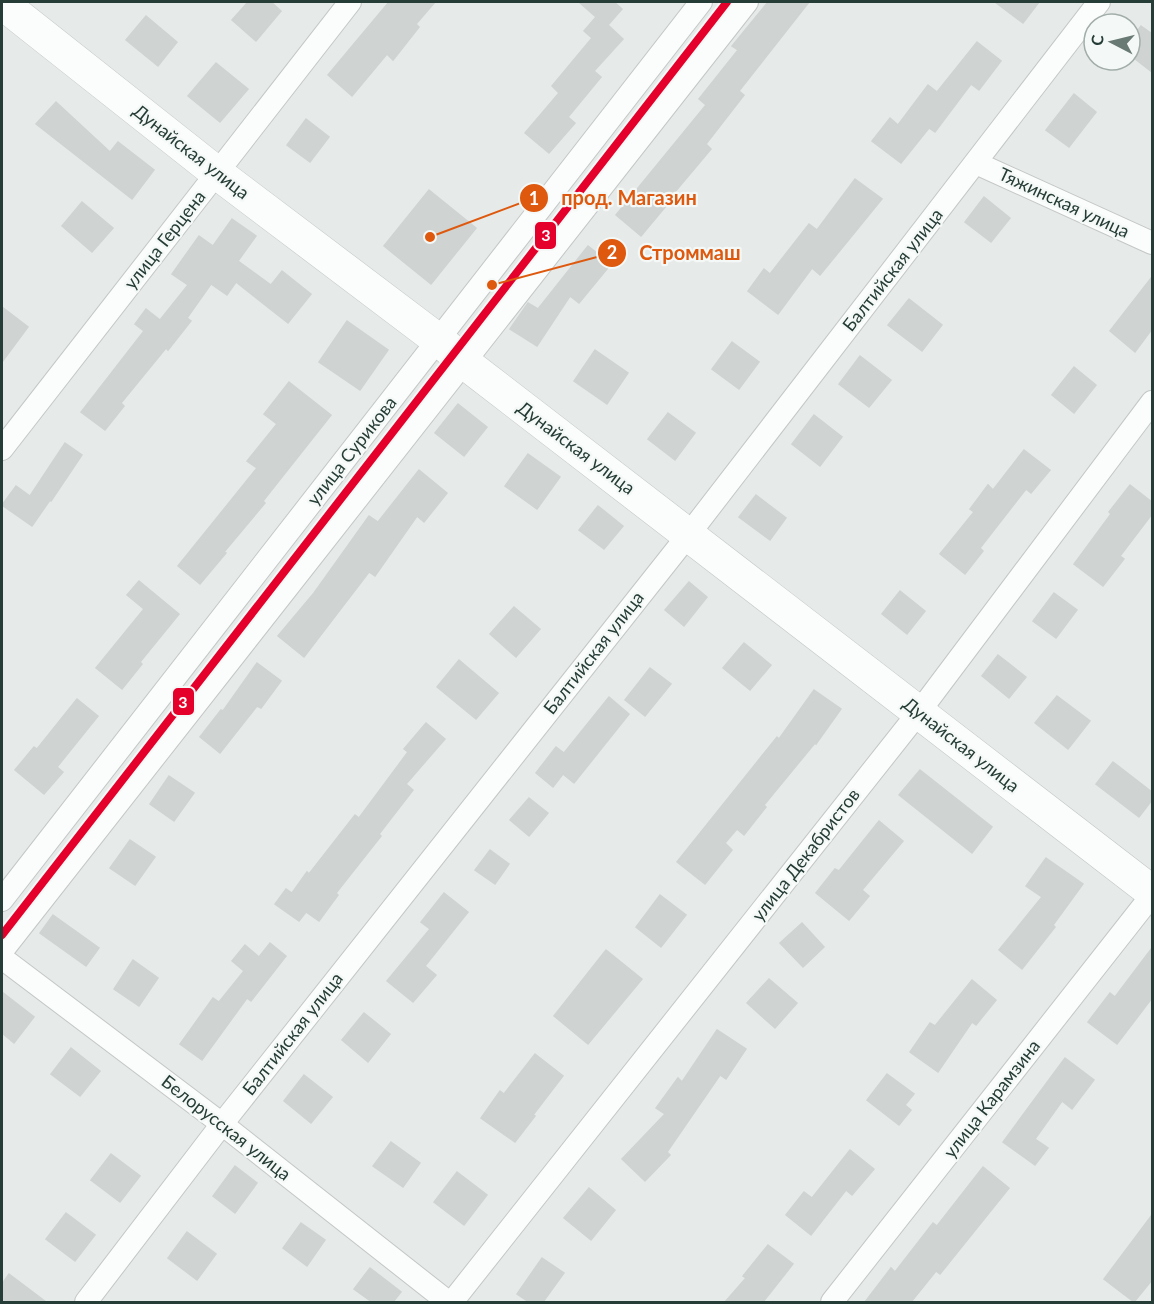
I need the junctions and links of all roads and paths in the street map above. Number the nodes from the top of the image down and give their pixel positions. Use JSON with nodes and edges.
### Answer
{"nodes":[{"id":1,"x":350,"y":2,"type":"edge"},
{"id":2,"x":701,"y":2,"type":"edge"},
{"id":3,"x":747,"y":2,"type":"edge"},
{"id":4,"x":1099,"y":2,"type":"edge"},
{"id":5,"x":2,"y":3,"type":"edge"},
{"id":6,"x":976,"y":163,"type":"junction"},
{"id":7,"x":217,"y":173,"type":"junction"},
{"id":8,"x":1152,"y":243,"type":"edge"},
{"id":9,"x":438,"y":340,"type":"junction"},
{"id":10,"x":465,"y":363,"type":"junction"},
{"id":11,"x":1152,"y":402,"type":"edge"},
{"id":12,"x":2,"y":449,"type":"edge"},
{"id":13,"x":689,"y":534,"type":"junction"},
{"id":14,"x":919,"y":712,"type":"junction"},
{"id":15,"x":1152,"y":894,"type":"edge"},
{"id":16,"x":2,"y":900,"type":"edge"},
{"id":17,"x":2,"y":951,"type":"edge"},
{"id":18,"x":2,"y":958,"type":"edge"},
{"id":19,"x":222,"y":1124,"type":"junction"},
{"id":20,"x":86,"y":1302,"type":"edge"},
{"id":21,"x":448,"y":1302,"type":"edge"},
{"id":22,"x":452,"y":1302,"type":"edge"},
{"id":23,"x":832,"y":1302,"type":"edge"}],
"edges":[{"from":1,"to":7,"type":"street","name":"улица Герцена"},
{"from":2,"to":9,"type":"street","name":"улица Сурикова"},
{"from":3,"to":10,"type":"street","name":"улица Сурикова"},
{"from":4,"to":6,"type":"street","name":"Балтийская улица"},
{"from":5,"to":7,"type":"street","name":"Дунайская улица"},
{"from":6,"to":8,"type":"street","name":"Тяжинская улица"},
{"from":6,"to":13,"type":"street","name":"Балтийская улица"},
{"from":7,"to":9,"type":"street","name":"Дунайская улица"},
{"from":7,"to":12,"type":"street","name":"улица Герцена"},
{"from":9,"to":10,"type":"street","name":"Дунайская улица"},
{"from":9,"to":16,"type":"street","name":"улица Сурикова"},
{"from":10,"to":13,"type":"street","name":"Дунайская улица"},
{"from":10,"to":17,"type":"street","name":"улица Сурикова"},
{"from":11,"to":14,"type":"street","name":"улица Декабристов"},
{"from":13,"to":14,"type":"street","name":"Дунайская улица"},
{"from":13,"to":19,"type":"street","name":"Балтийская улица"},
{"from":14,"to":15,"type":"street","name":"Дунайская улица"},
{"from":14,"to":22,"type":"street","name":"улица Декабристов"},
{"from":15,"to":23,"type":"street","name":"улица Карамзина"},
{"from":18,"to":19,"type":"street","name":"Белорусская улица"},
{"from":19,"to":20,"type":"street","name":"Балтийская улица"},
{"from":19,"to":21,"type":"street","name":"Белорусская улица"}]}
